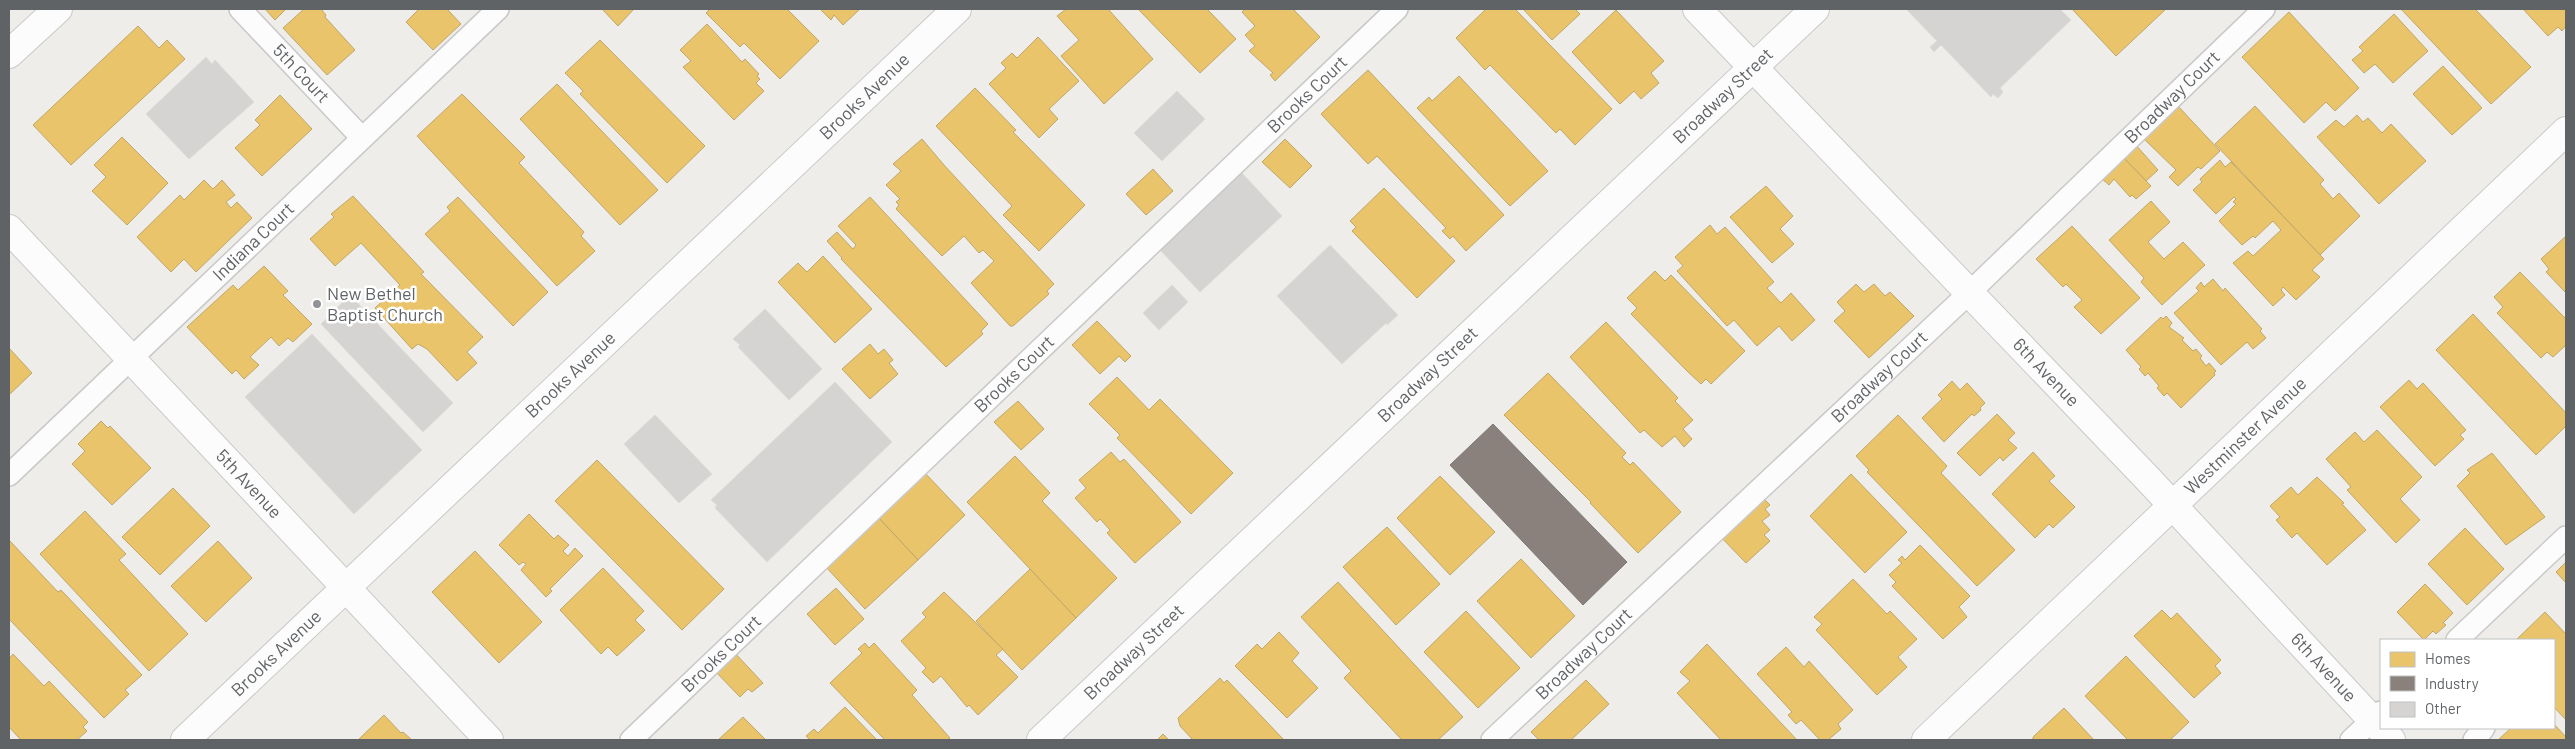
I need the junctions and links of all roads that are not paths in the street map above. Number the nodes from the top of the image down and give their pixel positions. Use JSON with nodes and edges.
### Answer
{"nodes":[{"id":1,"x":58,"y":9,"type":"edge"},
{"id":2,"x":240,"y":9,"type":"edge"},
{"id":3,"x":498,"y":9,"type":"edge"},
{"id":4,"x":957,"y":9,"type":"edge"},
{"id":5,"x":1397,"y":9,"type":"edge"},
{"id":6,"x":1697,"y":9,"type":"edge"},
{"id":7,"x":1815,"y":9,"type":"edge"},
{"id":8,"x":2264,"y":9,"type":"edge"},
{"id":9,"x":9,"y":54,"type":"edge"},
{"id":10,"x":1753,"y":68,"type":"junction"},
{"id":11,"x":2566,"y":131,"type":"edge"},
{"id":12,"x":362,"y":138,"type":"junction"},
{"id":13,"x":9,"y":228,"type":"edge"},
{"id":14,"x":1968,"y":294,"type":"junction"},
{"id":15,"x":131,"y":357,"type":"junction"},
{"id":16,"x":9,"y":476,"type":"edge"},
{"id":17,"x":2172,"y":506,"type":"junction"},
{"id":18,"x":2566,"y":537,"type":"edge"},
{"id":19,"x":346,"y":586,"type":"junction"},
{"id":20,"x":2458,"y":639,"type":"edge"},
{"id":21,"x":2376,"y":716,"type":"edge"},
{"id":22,"x":2384,"y":729,"type":"edge"},
{"id":23,"x":2483,"y":729,"type":"edge"},
{"id":24,"x":185,"y":740,"type":"edge"},
{"id":25,"x":489,"y":740,"type":"edge"},
{"id":26,"x":631,"y":740,"type":"edge"},
{"id":27,"x":1041,"y":740,"type":"edge"},
{"id":28,"x":1492,"y":740,"type":"edge"},
{"id":29,"x":1926,"y":740,"type":"edge"},
{"id":30,"x":2351,"y":740,"type":"edge"},
{"id":31,"x":2390,"y":740,"type":"edge"},
{"id":32,"x":2474,"y":740,"type":"edge"}],
"edges":[{"from":1,"to":9,"type":"street"},
{"from":2,"to":12,"type":"lane","name":"5th Court"},
{"from":3,"to":12,"type":"lane","name":"Indiana Court"},
{"from":4,"to":19,"type":"street","name":"Brooks Avenue"},
{"from":5,"to":26,"type":"lane","name":"Brooks Court"},
{"from":6,"to":10,"type":"street","name":"6th Avenue"},
{"from":7,"to":10,"type":"street","name":"Broadway Street"},
{"from":8,"to":14,"type":"lane","name":"Broadway Court"},
{"from":10,"to":14,"type":"street","name":"6th Avenue"},
{"from":10,"to":27,"type":"street","name":"Broadway Street"},
{"from":11,"to":17,"type":"street","name":"Westminster Avenue"},
{"from":12,"to":15,"type":"lane","name":"Indiana Court"},
{"from":13,"to":15,"type":"street","name":"5th Avenue"},
{"from":14,"to":17,"type":"street","name":"6th Avenue"},
{"from":14,"to":28,"type":"lane","name":"Broadway Court"},
{"from":15,"to":16,"type":"lane","name":"Indiana Court"},
{"from":15,"to":19,"type":"street","name":"5th Avenue"},
{"from":17,"to":21,"type":"street","name":"6th Avenue"},
{"from":17,"to":29,"type":"street","name":"Westminster Avenue"},
{"from":18,"to":20,"type":"lane"},
{"from":19,"to":24,"type":"street","name":"Brooks Avenue"},
{"from":19,"to":25,"type":"street","name":"5th Avenue"},
{"from":21,"to":30,"type":"lane"},
{"from":22,"to":31,"type":"street","name":"6th Avenue"},
{"from":23,"to":32,"type":"lane"}]}
